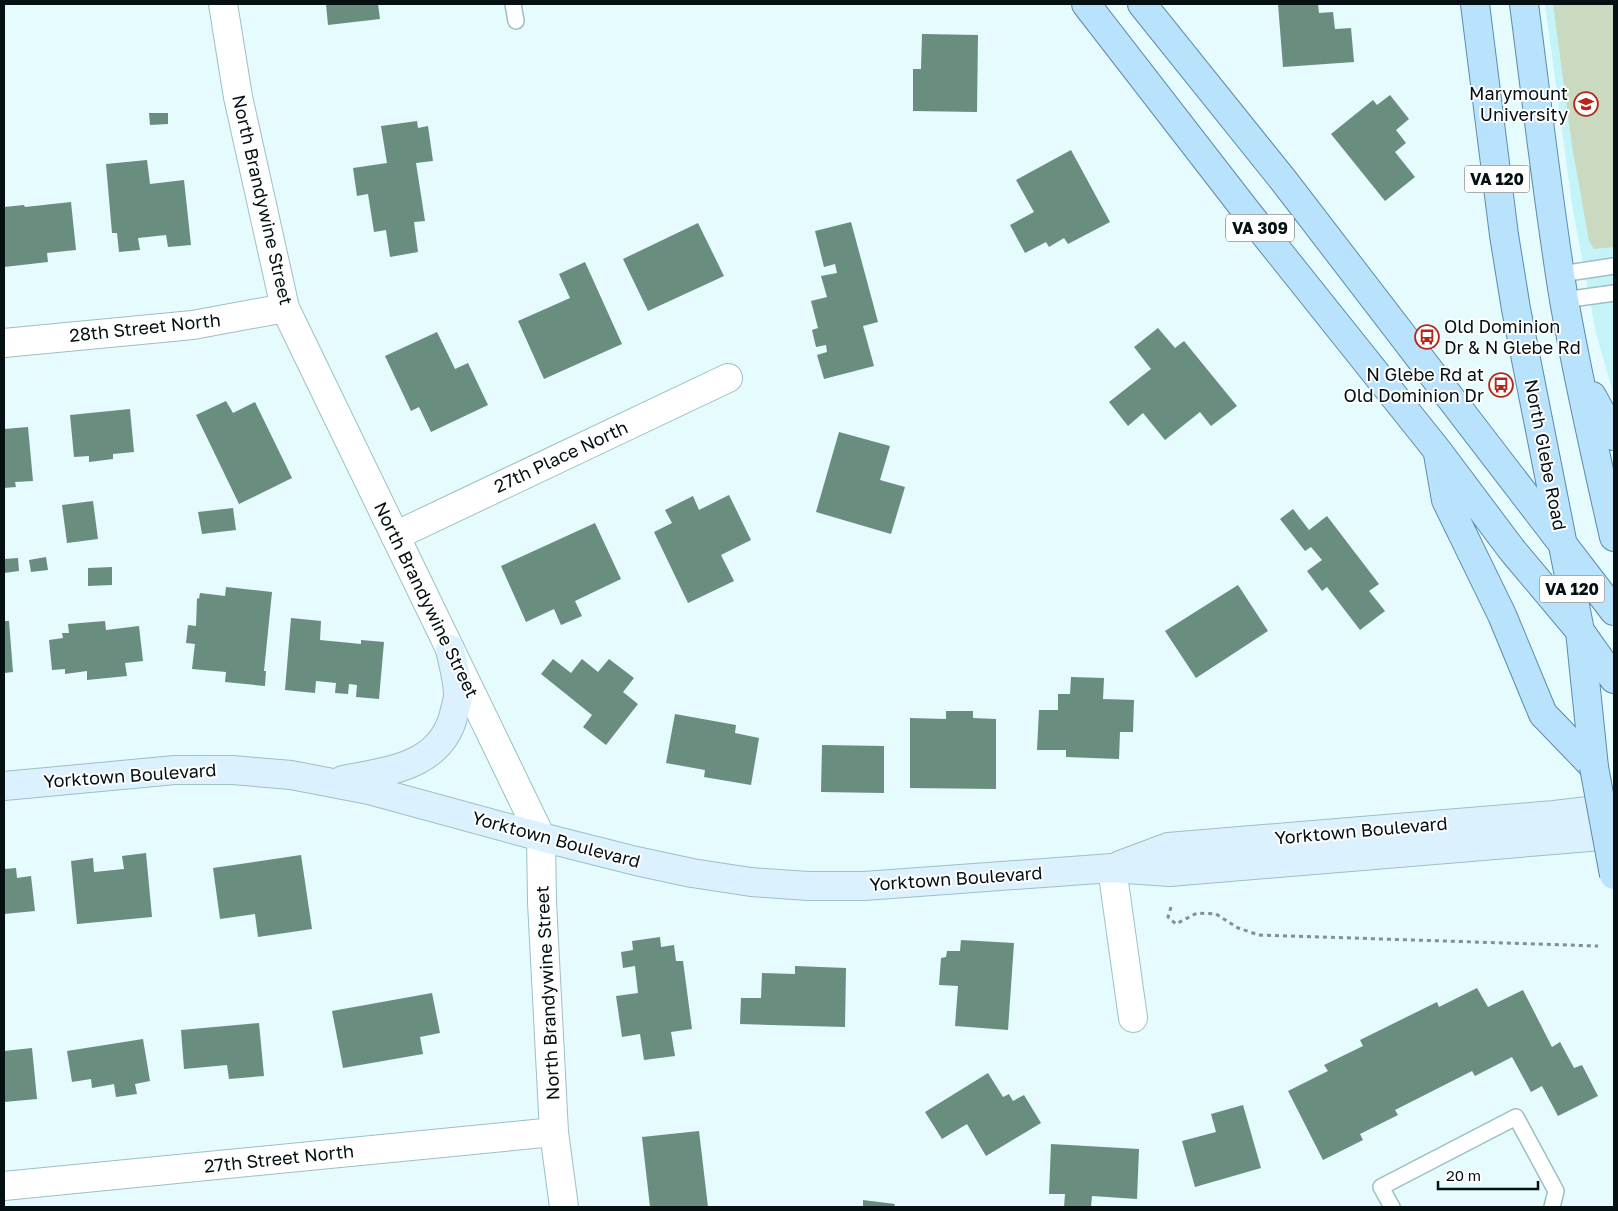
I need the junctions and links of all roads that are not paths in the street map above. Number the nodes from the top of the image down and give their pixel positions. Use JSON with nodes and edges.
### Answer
{"nodes":[{"id":1,"x":223,"y":4,"type":"edge"},
{"id":2,"x":513,"y":4,"type":"edge"},
{"id":3,"x":1086,"y":4,"type":"edge"},
{"id":4,"x":1142,"y":4,"type":"edge"},
{"id":5,"x":1475,"y":4,"type":"edge"},
{"id":6,"x":1524,"y":4,"type":"edge"},
{"id":7,"x":516,"y":20,"type":"dead end"},
{"id":8,"x":1614,"y":266,"type":"edge"},
{"id":9,"x":1562,"y":287,"type":"junction"},
{"id":10,"x":1614,"y":293,"type":"edge"},
{"id":11,"x":285,"y":308,"type":"junction"},
{"id":12,"x":4,"y":343,"type":"edge"},
{"id":13,"x":1579,"y":373,"type":"junction"},
{"id":14,"x":728,"y":378,"type":"dead end"},
{"id":15,"x":1614,"y":436,"type":"edge"},
{"id":16,"x":1437,"y":450,"type":"junction"},
{"id":17,"x":394,"y":536,"type":"junction"},
{"id":18,"x":1614,"y":537,"type":"edge"},
{"id":19,"x":1564,"y":547,"type":"junction"},
{"id":20,"x":1614,"y":611,"type":"edge"},
{"id":21,"x":1580,"y":631,"type":"junction"},
{"id":22,"x":450,"y":649,"type":"junction"},
{"id":23,"x":1614,"y":679,"type":"edge"},
{"id":24,"x":1594,"y":767,"type":"junction"},
{"id":25,"x":332,"y":782,"type":"junction"},
{"id":26,"x":4,"y":786,"type":"edge"},
{"id":27,"x":1614,"y":808,"type":"edge"},
{"id":28,"x":1614,"y":835,"type":"edge"},
{"id":29,"x":541,"y":837,"type":"junction"},
{"id":30,"x":1112,"y":868,"type":"junction"},
{"id":31,"x":1614,"y":875,"type":"edge"},
{"id":32,"x":1133,"y":1018,"type":"dead end"},
{"id":33,"x":554,"y":1132,"type":"junction"},
{"id":34,"x":4,"y":1186,"type":"edge"},
{"id":35,"x":564,"y":1207,"type":"edge"},
{"id":36,"x":1392,"y":1207,"type":"edge"},
{"id":37,"x":1552,"y":1207,"type":"edge"}],
"edges":[{"from":1,"to":11,"type":"street","name":"North Brandywine Street"},
{"from":2,"to":7,"type":"lane"},
{"from":3,"to":16,"type":"main road","number":"VA 309"},
{"from":4,"to":19,"type":"main road","number":"VA 309"},
{"from":5,"to":19,"type":"main road","name":"North Glebe Road","number":"VA 120"},
{"from":6,"to":9,"type":"main road","number":"VA 120"},
{"from":8,"to":9,"type":"lane"},
{"from":9,"to":10,"type":"lane"},
{"from":9,"to":13,"type":"main road","number":"VA 120"},
{"from":11,"to":12,"type":"street","name":"28th Street North"},
{"from":11,"to":17,"type":"street","name":"North Brandywine Street"},
{"from":13,"to":15,"type":"main road"},
{"from":13,"to":18,"type":"main road","number":"VA 120"},
{"from":14,"to":17,"type":"street","name":"27th Place North"},
{"from":16,"to":21,"type":"main road","number":"VA 309"},
{"from":16,"to":24,"type":"main road"},
{"from":17,"to":22,"type":"street","name":"North Brandywine Street"},
{"from":19,"to":20,"type":"main road","number":"VA 309"},
{"from":19,"to":21,"type":"main road","name":"North Glebe Road","number":"VA 120"},
{"from":21,"to":23,"type":"main road","number":"VA 309"},
{"from":21,"to":24,"type":"main road","name":"North Glebe Road","number":"VA 120"},
{"from":22,"to":25,"type":"street"},
{"from":22,"to":29,"type":"street","name":"North Brandywine Street"},
{"from":24,"to":31,"type":"main road","name":"North Glebe Road","number":"VA 120","bridge":true},
{"from":25,"to":26,"type":"street","name":"Yorktown Boulevard"},
{"from":25,"to":29,"type":"street","name":"Yorktown Boulevard"},
{"from":27,"to":30,"type":"street","name":"Yorktown Boulevard"},
{"from":28,"to":30,"type":"street","name":"Yorktown Boulevard"},
{"from":29,"to":30,"type":"street","name":"Yorktown Boulevard"},
{"from":29,"to":33,"type":"street","name":"North Brandywine Street"},
{"from":30,"to":32,"type":"street"},
{"from":33,"to":34,"type":"street","name":"27th Street North"},
{"from":33,"to":35,"type":"street","name":"North Brandywine Street"},
{"from":36,"to":37,"type":"lane"}]}
